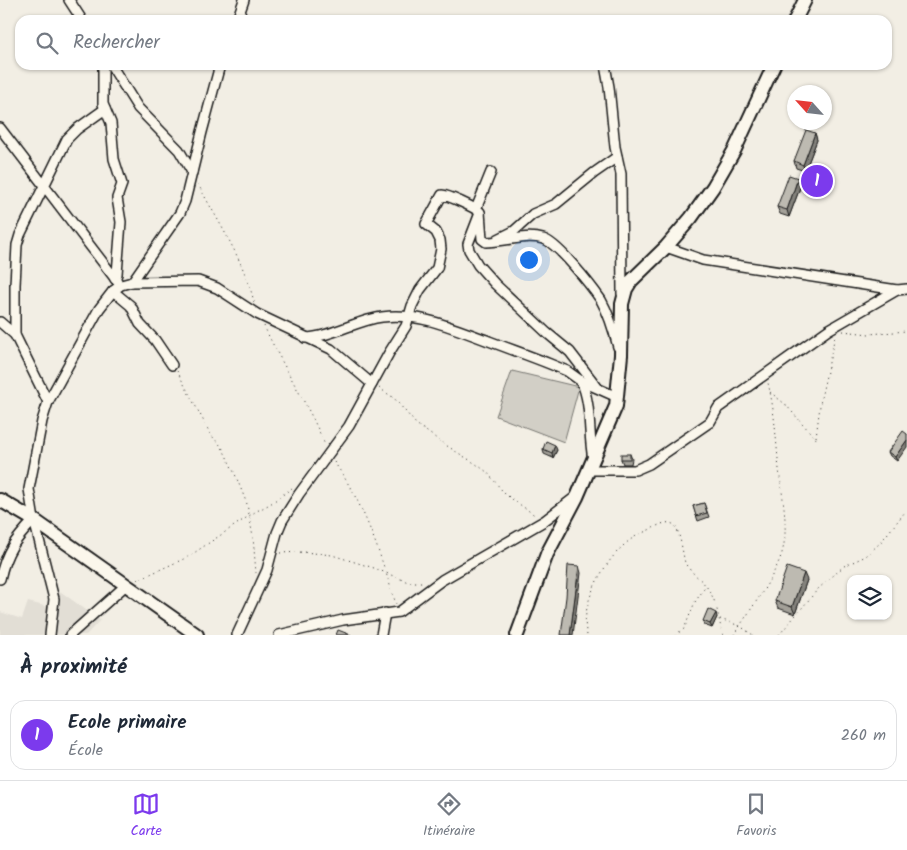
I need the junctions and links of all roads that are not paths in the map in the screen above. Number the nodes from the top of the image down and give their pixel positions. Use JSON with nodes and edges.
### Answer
{"nodes":[{"id":1,"x":69,"y":0,"type":"edge"},
{"id":2,"x":244,"y":0,"type":"edge"},
{"id":3,"x":805,"y":0,"type":"edge"},
{"id":4,"x":79,"y":15,"type":"edge"},
{"id":5,"x":239,"y":15,"type":"edge"},
{"id":6,"x":798,"y":15,"type":"edge"},
{"id":7,"x":103,"y":70,"type":"edge"},
{"id":8,"x":114,"y":70,"type":"edge"},
{"id":9,"x":219,"y":70,"type":"edge"},
{"id":10,"x":606,"y":70,"type":"edge"},
{"id":11,"x":772,"y":70,"type":"edge"},
{"id":12,"x":105,"y":109,"type":"junction"},
{"id":13,"x":0,"y":128,"type":"edge"},
{"id":14,"x":617,"y":157,"type":"junction"},
{"id":15,"x":192,"y":172,"type":"junction"},
{"id":16,"x":491,"y":172,"type":"dead end"},
{"id":17,"x":44,"y":187,"type":"junction"},
{"id":18,"x":478,"y":210,"type":"junction"},
{"id":19,"x":491,"y":242,"type":"junction"},
{"id":20,"x":666,"y":247,"type":"junction"},
{"id":21,"x":132,"y":282,"type":"junction"},
{"id":22,"x":116,"y":285,"type":"junction"},
{"id":23,"x":907,"y":289,"type":"edge"},
{"id":24,"x":897,"y":290,"type":"junction"},
{"id":25,"x":622,"y":304,"type":"junction"},
{"id":26,"x":410,"y":316,"type":"junction"},
{"id":27,"x":0,"y":322,"type":"edge"},
{"id":28,"x":15,"y":335,"type":"junction"},
{"id":29,"x":305,"y":338,"type":"junction"},
{"id":30,"x":621,"y":355,"type":"junction"},
{"id":31,"x":172,"y":365,"type":"road end"},
{"id":32,"x":581,"y":381,"type":"junction"},
{"id":33,"x":372,"y":384,"type":"junction"},
{"id":34,"x":599,"y":389,"type":"junction"},
{"id":35,"x":617,"y":397,"type":"junction"},
{"id":36,"x":48,"y":402,"type":"junction"},
{"id":37,"x":591,"y":465,"type":"junction"},
{"id":38,"x":576,"y":497,"type":"junction"},
{"id":39,"x":0,"y":500,"type":"edge"},
{"id":40,"x":34,"y":520,"type":"junction"},
{"id":41,"x":0,"y":578,"type":"edge"},
{"id":42,"x":125,"y":586,"type":"junction"},
{"id":43,"x":385,"y":613,"type":"junction"},
{"id":44,"x":50,"y":635,"type":"edge"},
{"id":45,"x":70,"y":635,"type":"edge"},
{"id":46,"x":197,"y":635,"type":"edge"},
{"id":47,"x":237,"y":635,"type":"edge"},
{"id":48,"x":279,"y":635,"type":"edge"},
{"id":49,"x":380,"y":635,"type":"edge"},
{"id":50,"x":517,"y":635,"type":"edge"}],
"edges":[{"from":1,"to":4,"type":"street"},
{"from":2,"to":5,"type":"street"},
{"from":3,"to":6,"type":"street"},
{"from":7,"to":12,"type":"street"},
{"from":8,"to":15,"type":"street"},
{"from":9,"to":15,"type":"street"},
{"from":10,"to":14,"type":"street"},
{"from":11,"to":20,"type":"street"},
{"from":12,"to":17,"type":"street"},
{"from":12,"to":22,"type":"street"},
{"from":13,"to":17,"type":"street"},
{"from":14,"to":19,"type":"street"},
{"from":14,"to":25,"type":"street"},
{"from":15,"to":21,"type":"street"},
{"from":16,"to":18,"type":"street"},
{"from":17,"to":22,"type":"street"},
{"from":17,"to":28,"type":"street"},
{"from":18,"to":19,"type":"street"},
{"from":18,"to":26,"type":"street"},
{"from":18,"to":34,"type":"street"},
{"from":19,"to":30,"type":"street"},
{"from":20,"to":24,"type":"street"},
{"from":20,"to":25,"type":"street"},
{"from":21,"to":22,"type":"street"},
{"from":21,"to":29,"type":"street"},
{"from":22,"to":31,"type":"street"},
{"from":22,"to":36,"type":"street"},
{"from":23,"to":24,"type":"street"},
{"from":24,"to":37,"type":"street"},
{"from":25,"to":30,"type":"street"},
{"from":26,"to":29,"type":"street"},
{"from":26,"to":32,"type":"street"},
{"from":26,"to":33,"type":"street"},
{"from":27,"to":28,"type":"street"},
{"from":28,"to":36,"type":"street"},
{"from":29,"to":33,"type":"street"},
{"from":30,"to":35,"type":"street"},
{"from":32,"to":34,"type":"street"},
{"from":32,"to":37,"type":"street"},
{"from":33,"to":47,"type":"street"},
{"from":34,"to":35,"type":"street"},
{"from":35,"to":37,"type":"street"},
{"from":36,"to":40,"type":"street"},
{"from":37,"to":38,"type":"street"},
{"from":38,"to":43,"type":"street"},
{"from":38,"to":50,"type":"street"},
{"from":39,"to":40,"type":"street"},
{"from":40,"to":41,"type":"street"},
{"from":40,"to":42,"type":"street"},
{"from":40,"to":44,"type":"street"},
{"from":42,"to":45,"type":"street"},
{"from":42,"to":46,"type":"street"},
{"from":43,"to":48,"type":"street"},
{"from":43,"to":49,"type":"street"}]}
